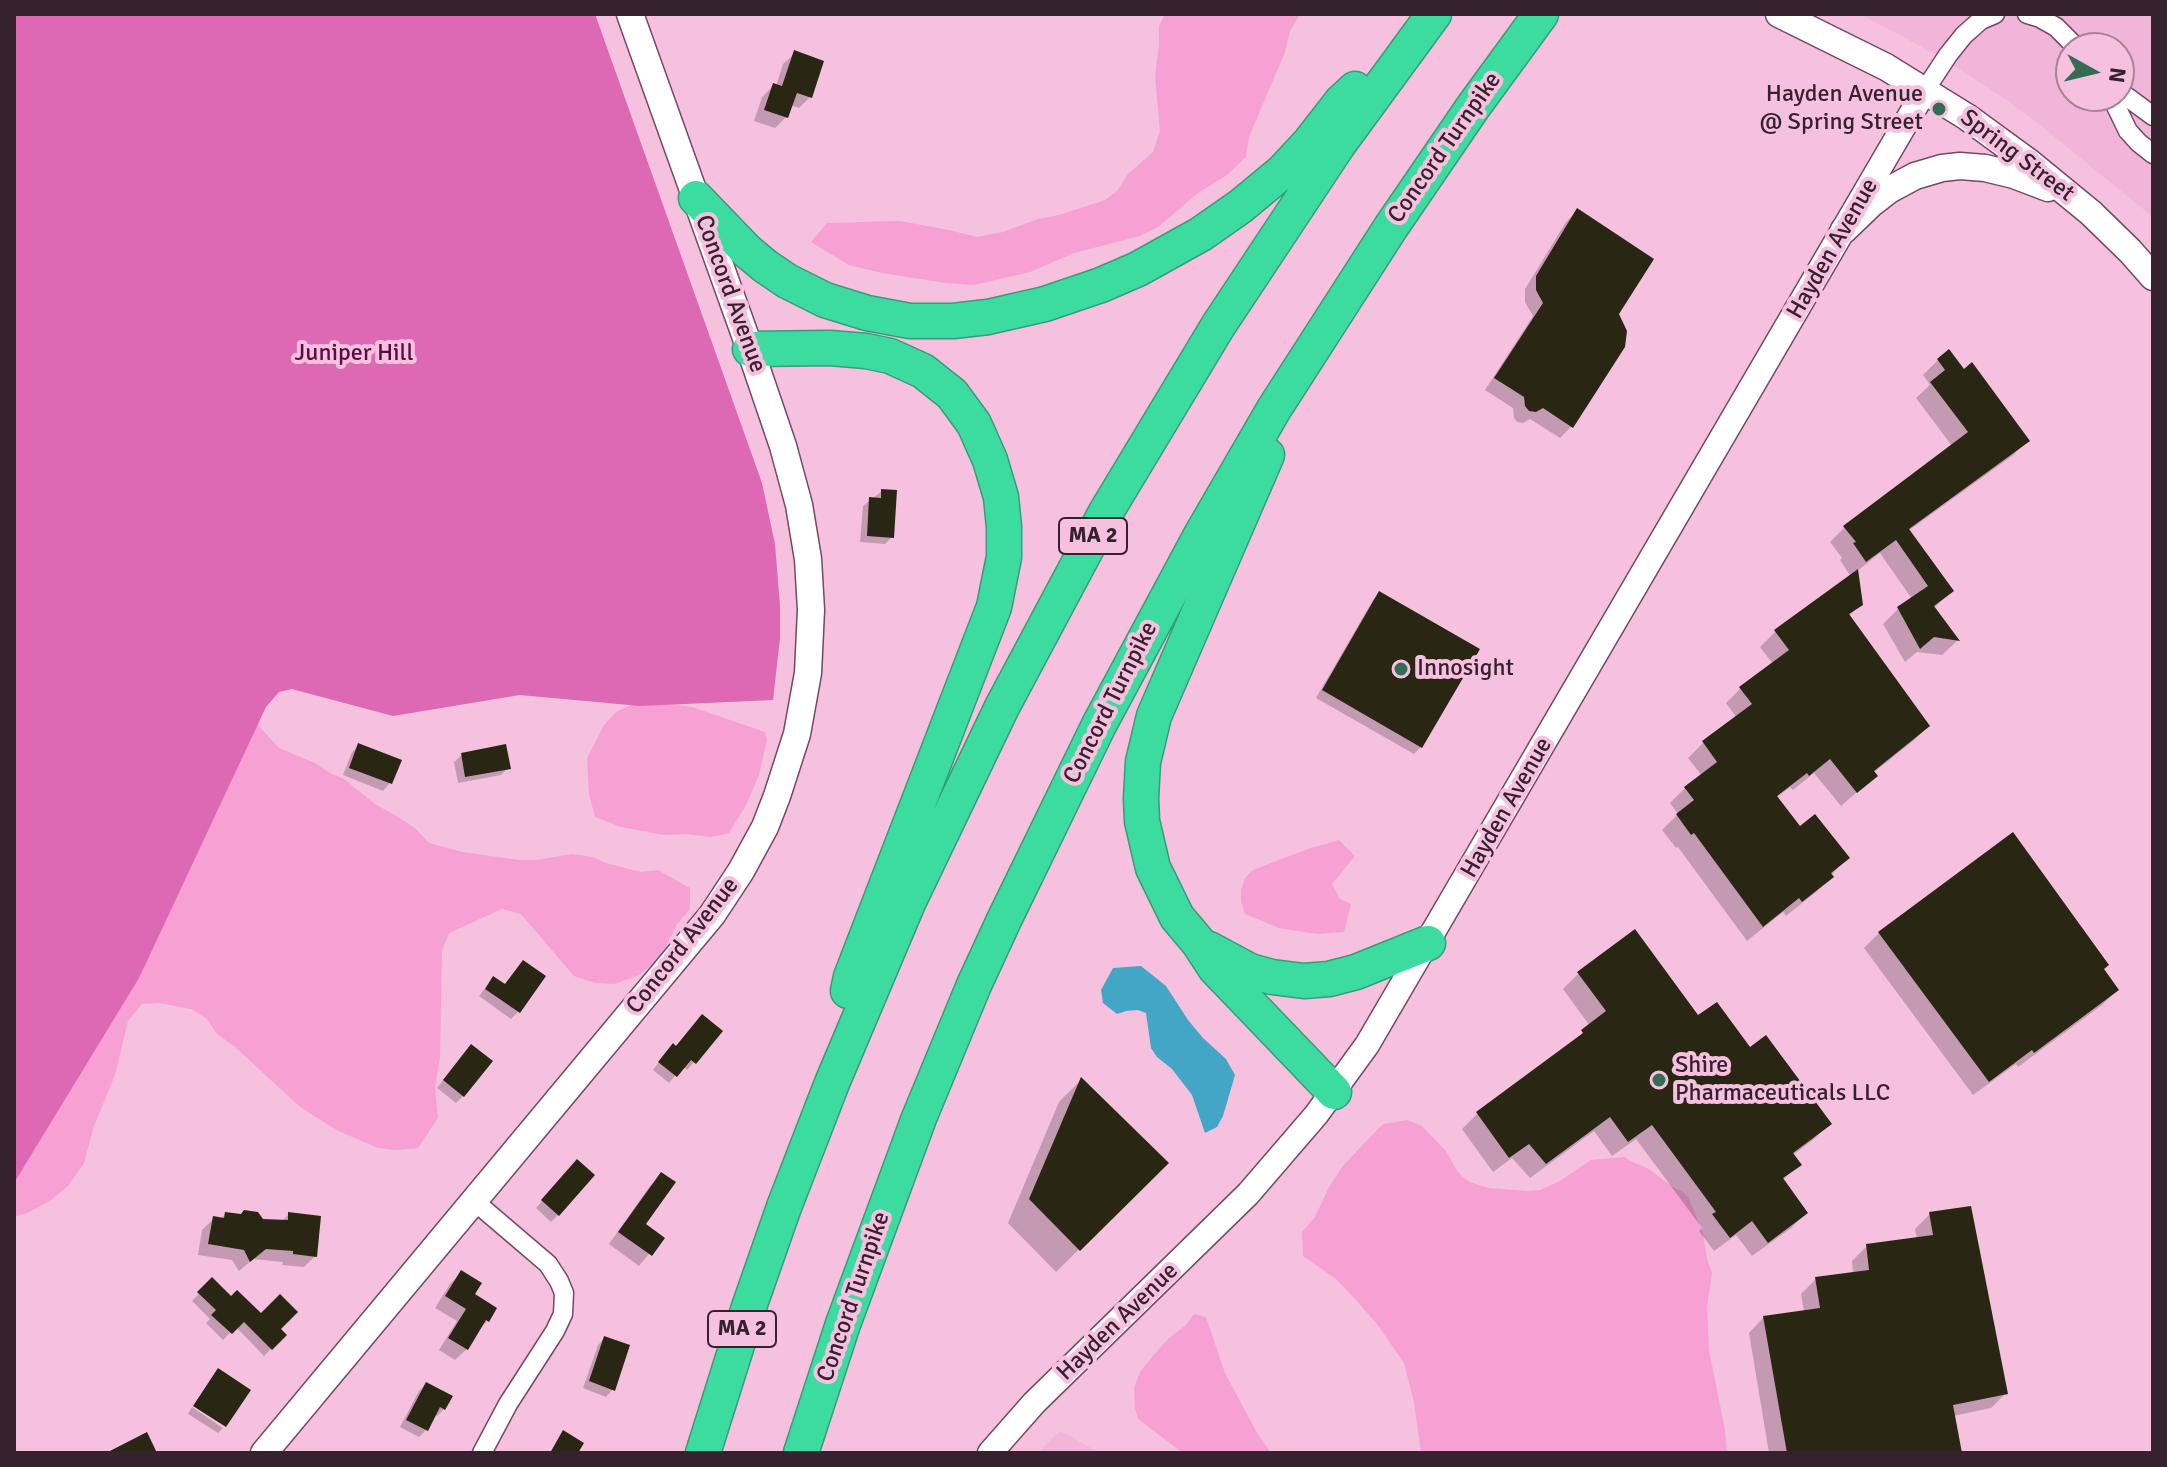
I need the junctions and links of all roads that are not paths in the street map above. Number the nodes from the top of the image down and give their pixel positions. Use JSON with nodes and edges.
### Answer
{"nodes":[{"id":1,"x":630,"y":14,"type":"edge"},
{"id":2,"x":1541,"y":14,"type":"edge"},
{"id":3,"x":1779,"y":14,"type":"edge"},
{"id":4,"x":1995,"y":14,"type":"edge"},
{"id":5,"x":2027,"y":14,"type":"edge"},
{"id":6,"x":1429,"y":21,"type":"edge"},
{"id":7,"x":2061,"y":32,"type":"edge"},
{"id":8,"x":1925,"y":90,"type":"junction"},
{"id":9,"x":2135,"y":103,"type":"edge"},
{"id":10,"x":2119,"y":112,"type":"edge"},
{"id":11,"x":2153,"y":116,"type":"edge"},
{"id":12,"x":2153,"y":154,"type":"edge"},
{"id":13,"x":696,"y":198,"type":"junction"},
{"id":14,"x":2077,"y":201,"type":"junction"},
{"id":15,"x":1844,"y":230,"type":"junction"},
{"id":16,"x":2153,"y":277,"type":"edge"},
{"id":17,"x":750,"y":349,"type":"junction"},
{"id":18,"x":1297,"y":372,"type":"junction"},
{"id":19,"x":1198,"y":942,"type":"junction"},
{"id":20,"x":1428,"y":943,"type":"junction"},
{"id":21,"x":832,"y":1083,"type":"junction"},
{"id":22,"x":1334,"y":1092,"type":"junction"},
{"id":23,"x":473,"y":1200,"type":"junction"},
{"id":24,"x":264,"y":1453,"type":"edge"},
{"id":25,"x":482,"y":1453,"type":"edge"},
{"id":26,"x":703,"y":1453,"type":"edge"},
{"id":27,"x":801,"y":1453,"type":"edge"},
{"id":28,"x":990,"y":1453,"type":"edge"}],
"edges":[{"from":1,"to":13,"type":"main road","name":"Concord Avenue"},
{"from":2,"to":18,"type":"highway","name":"Concord Turnpike"},
{"from":3,"to":8,"type":"main road","name":"Spring Street"},
{"from":4,"to":8,"type":"street"},
{"from":5,"to":7,"type":"street"},
{"from":6,"to":13,"type":"highway"},
{"from":6,"to":21,"type":"highway","number":"MA 2"},
{"from":8,"to":14,"type":"main road","name":"Spring Street"},
{"from":8,"to":15,"type":"street","name":"Hayden Avenue"},
{"from":9,"to":11,"type":"street"},
{"from":10,"to":12,"type":"street"},
{"from":13,"to":17,"type":"main road","name":"Concord Avenue"},
{"from":14,"to":15,"type":"main road"},
{"from":14,"to":16,"type":"main road","name":"Spring Street"},
{"from":15,"to":20,"type":"street","name":"Hayden Avenue"},
{"from":17,"to":21,"type":"highway"},
{"from":17,"to":23,"type":"main road","name":"Concord Avenue"},
{"from":18,"to":19,"type":"highway"},
{"from":18,"to":27,"type":"highway","name":"Concord Turnpike"},
{"from":19,"to":20,"type":"highway"},
{"from":19,"to":22,"type":"highway"},
{"from":20,"to":22,"type":"street","name":"Hayden Avenue"},
{"from":21,"to":26,"type":"highway","number":"MA 2"},
{"from":22,"to":28,"type":"street","name":"Hayden Avenue"},
{"from":23,"to":24,"type":"main road","name":"Concord Avenue"},
{"from":23,"to":25,"type":"street"}]}
